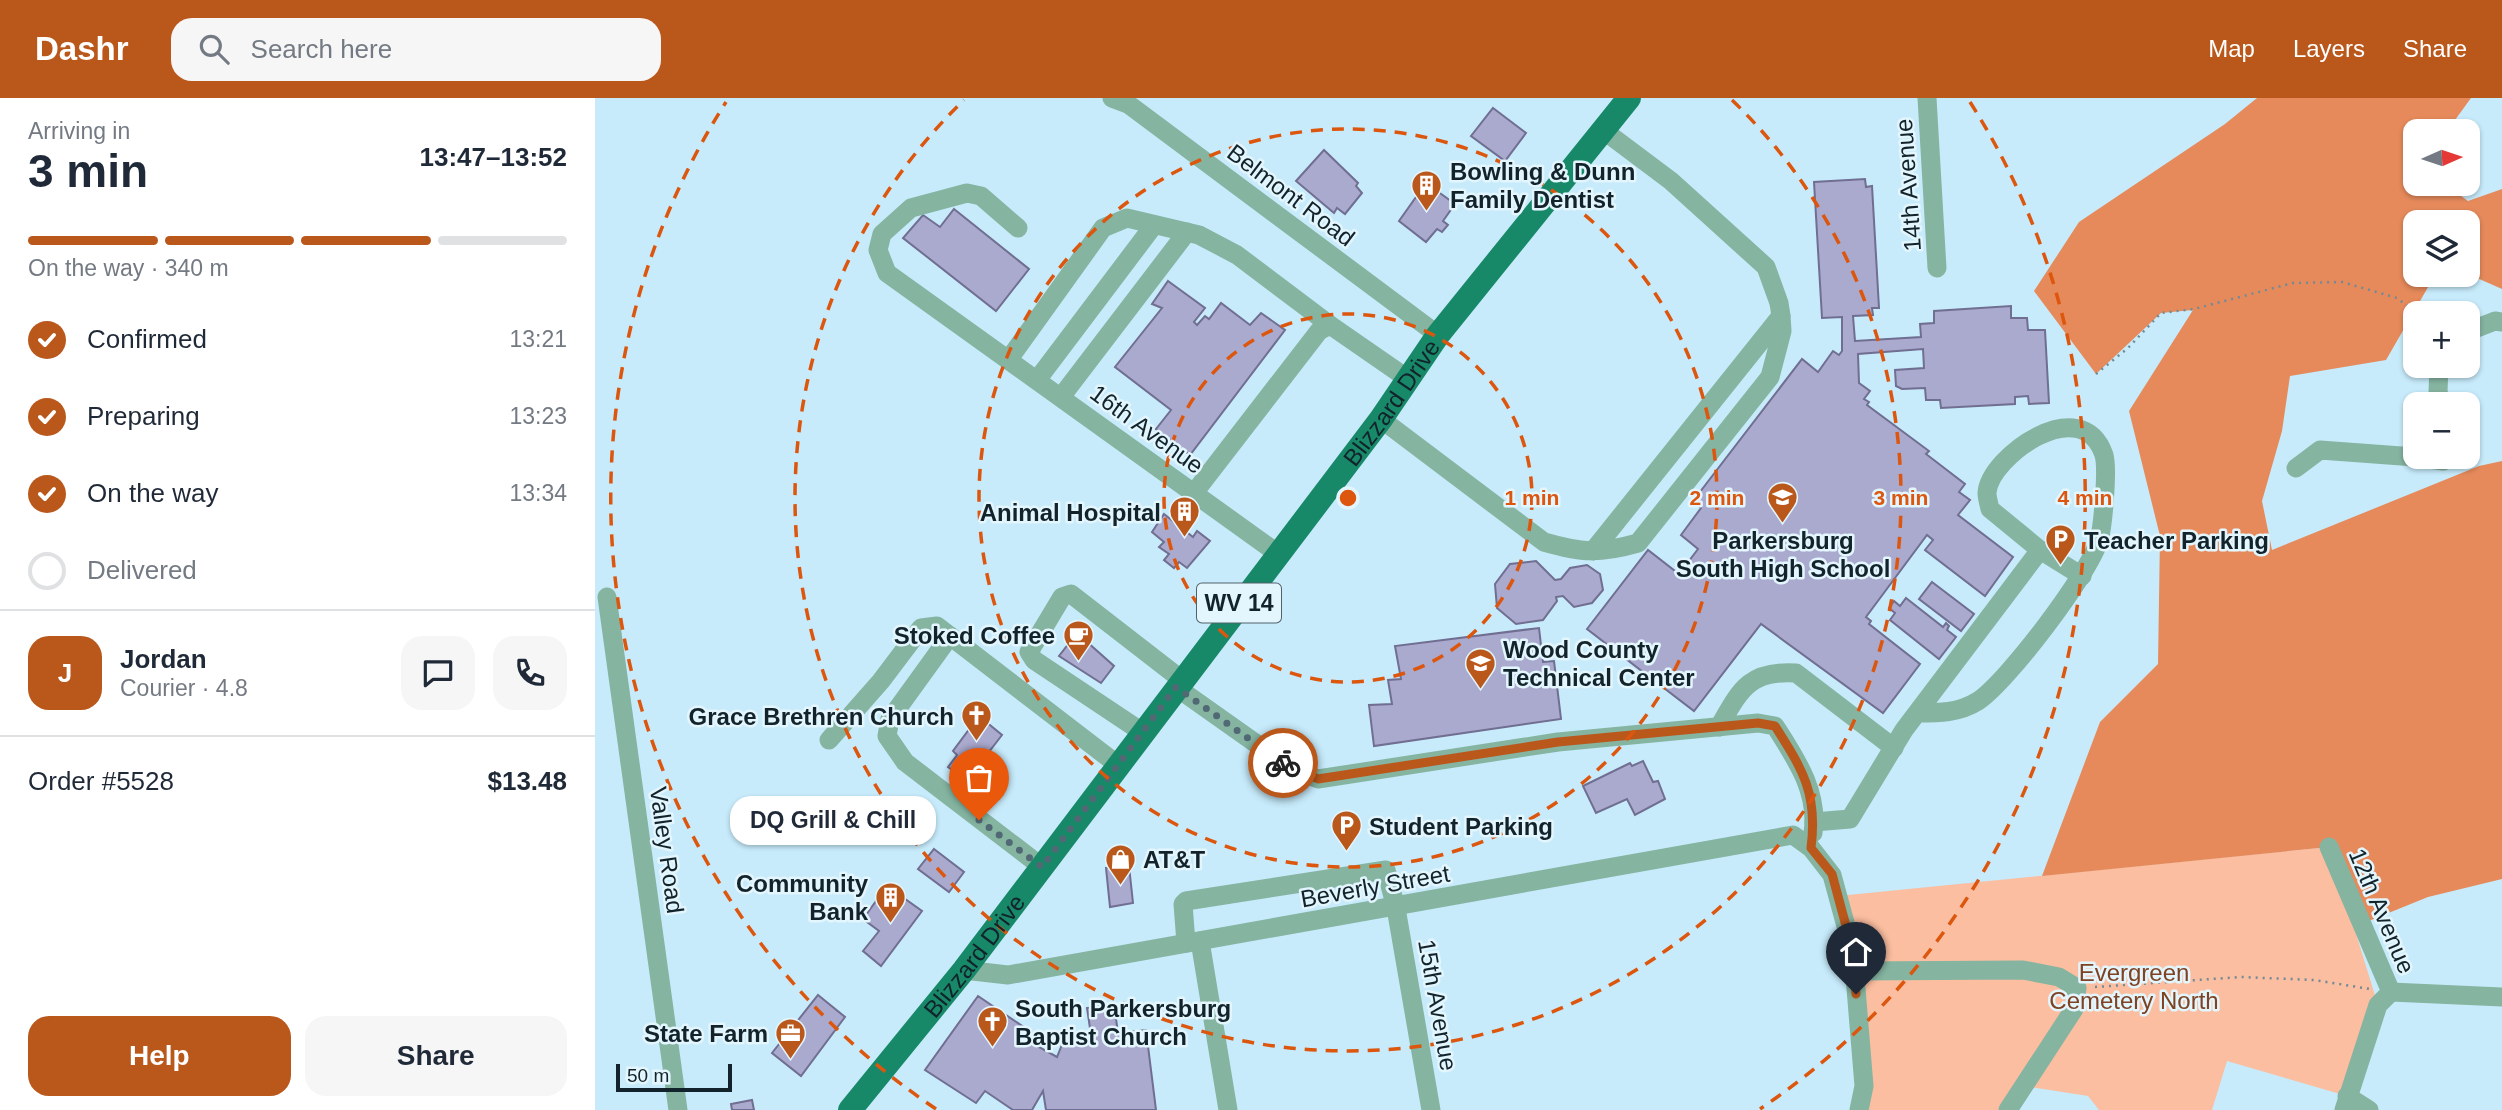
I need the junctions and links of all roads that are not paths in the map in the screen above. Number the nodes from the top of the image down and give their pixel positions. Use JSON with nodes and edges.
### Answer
{"nodes":[{"id":1,"x":1112,"y":98,"type":"edge"},
{"id":2,"x":1629,"y":98,"type":"edge"},
{"id":3,"x":1927,"y":98,"type":"edge"},
{"id":4,"x":1604,"y":130,"type":"junction"},
{"id":5,"x":1154,"y":225,"type":"junction"},
{"id":6,"x":1018,"y":228,"type":"dead end"},
{"id":7,"x":1187,"y":232,"type":"junction"},
{"id":8,"x":1937,"y":268,"type":"dead end"},
{"id":9,"x":1781,"y":316,"type":"junction"},
{"id":10,"x":2502,"y":322,"type":"edge"},
{"id":11,"x":1330,"y":325,"type":"junction"},
{"id":12,"x":2480,"y":327,"type":"edge"},
{"id":13,"x":1437,"y":335,"type":"junction"},
{"id":14,"x":1009,"y":359,"type":"junction"},
{"id":15,"x":1408,"y":379,"type":"junction"},
{"id":16,"x":1037,"y":380,"type":"junction"},
{"id":17,"x":1061,"y":397,"type":"junction"},
{"id":18,"x":1381,"y":419,"type":"junction"},
{"id":19,"x":2403,"y":456,"type":"edge"},
{"id":20,"x":2296,"y":468,"type":"dead end"},
{"id":21,"x":1193,"y":493,"type":"junction"},
{"id":22,"x":2040,"y":550,"type":"junction"},
{"id":23,"x":1593,"y":551,"type":"junction"},
{"id":24,"x":1277,"y":553,"type":"junction"},
{"id":25,"x":2083,"y":576,"type":"junction"},
{"id":26,"x":607,"y":597,"type":"dead end"},
{"id":27,"x":950,"y":636,"type":"junction"},
{"id":28,"x":1179,"y":683,"type":"junction"},
{"id":29,"x":1917,"y":713,"type":"junction"},
{"id":30,"x":1719,"y":727,"type":"junction"},
{"id":31,"x":1142,"y":733,"type":"junction"},
{"id":32,"x":829,"y":740,"type":"dead end"},
{"id":33,"x":1894,"y":748,"type":"junction"},
{"id":34,"x":1118,"y":765,"type":"junction"},
{"id":35,"x":1814,"y":822,"type":"junction"},
{"id":36,"x":2329,"y":847,"type":"dead end"},
{"id":37,"x":1811,"y":848,"type":"junction"},
{"id":38,"x":1042,"y":867,"type":"junction"},
{"id":39,"x":1396,"y":908,"type":"junction"},
{"id":40,"x":1193,"y":942,"type":"junction"},
{"id":41,"x":964,"y":970,"type":"junction"},
{"id":42,"x":1854,"y":971,"type":"junction"},
{"id":43,"x":2391,"y":992,"type":"junction"},
{"id":44,"x":2502,"y":997,"type":"edge"},
{"id":45,"x":2345,"y":1103,"type":"edge"},
{"id":46,"x":858,"y":1106,"type":"edge"},
{"id":47,"x":678,"y":1110,"type":"edge"},
{"id":48,"x":1228,"y":1110,"type":"edge"},
{"id":49,"x":1431,"y":1110,"type":"edge"},
{"id":50,"x":1859,"y":1110,"type":"edge"},
{"id":51,"x":2008,"y":1110,"type":"edge"},
{"id":52,"x":2369,"y":1110,"type":"edge"}],
"edges":[{"from":1,"to":13,"type":"street","name":"Belmont Road"},
{"from":2,"to":4,"type":"main road","name":"Blizzard Drive","number":"WV 14"},
{"from":3,"to":8,"type":"street","name":"14th Avenue"},
{"from":4,"to":9,"type":"street"},
{"from":4,"to":13,"type":"main road","name":"Blizzard Drive","number":"WV 14"},
{"from":5,"to":7,"type":"street"},
{"from":5,"to":14,"type":"street"},
{"from":5,"to":16,"type":"street"},
{"from":6,"to":14,"type":"street","name":"16th Avenue"},
{"from":7,"to":11,"type":"street"},
{"from":7,"to":17,"type":"street"},
{"from":9,"to":23,"type":"street"},
{"from":9,"to":23,"type":"street"},
{"from":10,"to":12,"type":"street"},
{"from":11,"to":15,"type":"street"},
{"from":11,"to":21,"type":"street"},
{"from":13,"to":15,"type":"main road","name":"Blizzard Drive","number":"WV 14"},
{"from":14,"to":16,"type":"street","name":"16th Avenue"},
{"from":15,"to":18,"type":"main road","name":"Blizzard Drive","number":"WV 14"},
{"from":16,"to":17,"type":"street","name":"16th Avenue"},
{"from":17,"to":21,"type":"street","name":"16th Avenue"},
{"from":18,"to":23,"type":"street"},
{"from":18,"to":24,"type":"main road","name":"Blizzard Drive","number":"WV 14"},
{"from":19,"to":20,"type":"street"},
{"from":21,"to":24,"type":"street","name":"16th Avenue"},
{"from":22,"to":25,"type":"street"},
{"from":22,"to":25,"type":"street"},
{"from":22,"to":29,"type":"street"},
{"from":24,"to":28,"type":"main road","name":"Blizzard Drive","number":"WV 14"},
{"from":25,"to":29,"type":"street"},
{"from":26,"to":47,"type":"street","name":"Valley Road"},
{"from":27,"to":32,"type":"street"},
{"from":27,"to":34,"type":"street"},
{"from":27,"to":38,"type":"street"},
{"from":28,"to":30,"type":"street"},
{"from":28,"to":31,"type":"main road","name":"Blizzard Drive","number":"WV 14"},
{"from":28,"to":31,"type":"street"},
{"from":29,"to":33,"type":"street"},
{"from":30,"to":33,"type":"street"},
{"from":30,"to":35,"type":"street"},
{"from":31,"to":34,"type":"main road","name":"Blizzard Drive","number":"WV 14"},
{"from":33,"to":35,"type":"street"},
{"from":34,"to":38,"type":"main road","name":"Blizzard Drive","number":"WV 14"},
{"from":35,"to":37,"type":"street"},
{"from":36,"to":43,"type":"street","name":"12th Avenue"},
{"from":37,"to":39,"type":"street","name":"Beverly Street"},
{"from":37,"to":42,"type":"street"},
{"from":38,"to":41,"type":"main road","name":"Blizzard Drive","number":"WV 14"},
{"from":39,"to":40,"type":"street","name":"Beverly Street"},
{"from":39,"to":40,"type":"street","name":"15th Avenue"},
{"from":39,"to":49,"type":"street","name":"15th Avenue"},
{"from":40,"to":41,"type":"street","name":"Beverly Street"},
{"from":40,"to":48,"type":"street"},
{"from":41,"to":46,"type":"main road","name":"Blizzard Drive","number":"WV 14"},
{"from":42,"to":50,"type":"street"},
{"from":42,"to":51,"type":"street"},
{"from":43,"to":44,"type":"street"},
{"from":43,"to":45,"type":"street","name":"12th Avenue"},
{"from":45,"to":52,"type":"street"}]}
